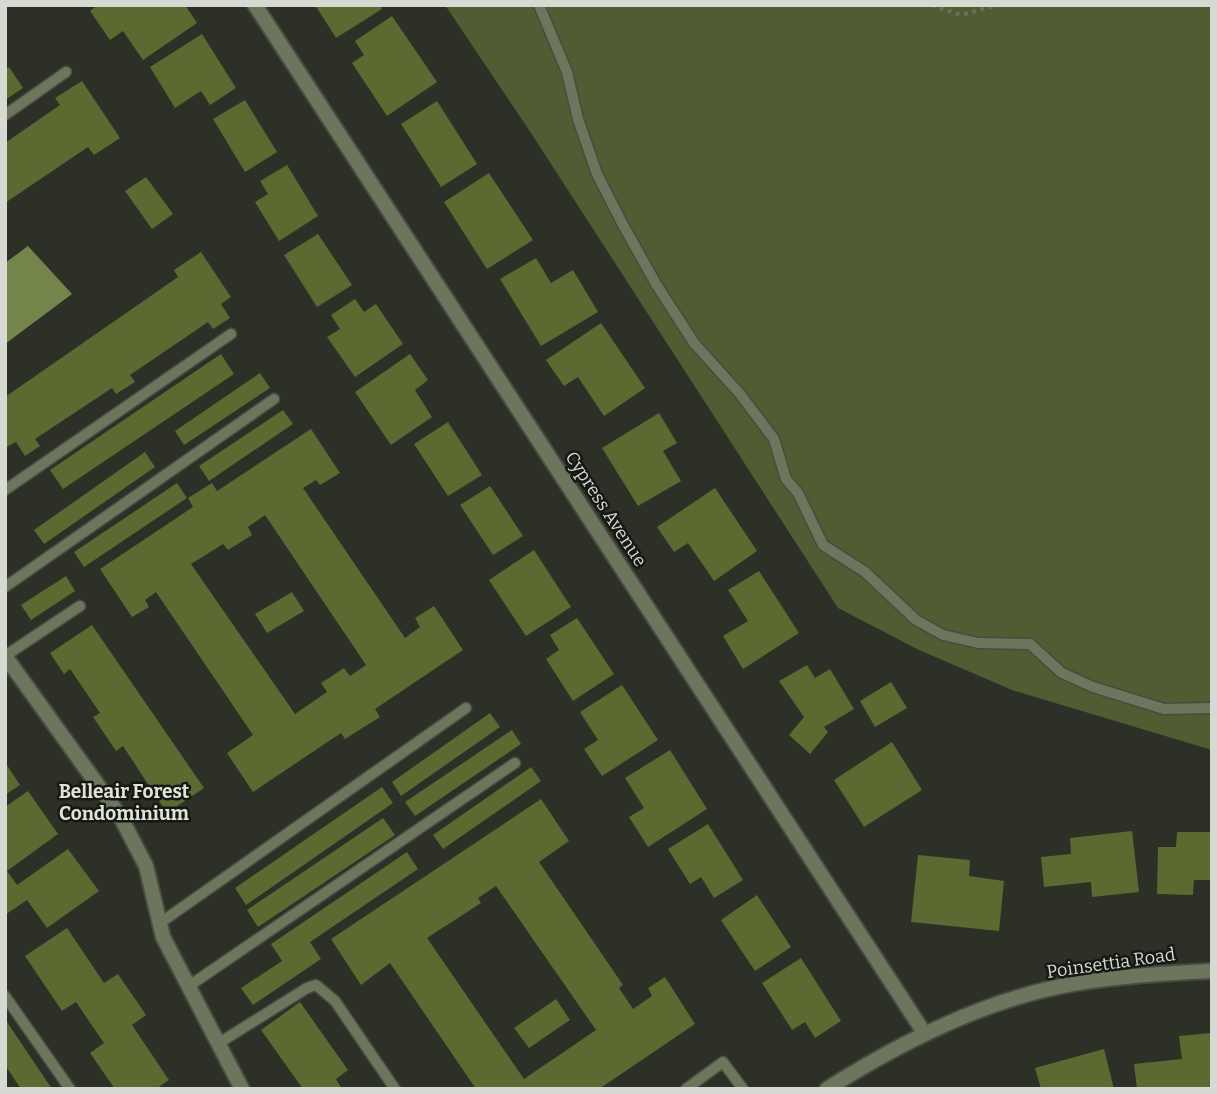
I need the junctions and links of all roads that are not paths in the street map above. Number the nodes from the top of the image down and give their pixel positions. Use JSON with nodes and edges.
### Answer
{"nodes":[{"id":1,"x":255,"y":5,"type":"edge"},
{"id":2,"x":539,"y":5,"type":"edge"},
{"id":3,"x":66,"y":72,"type":"dead end"},
{"id":4,"x":5,"y":115,"type":"edge"},
{"id":5,"x":231,"y":334,"type":"dead end"},
{"id":6,"x":274,"y":399,"type":"dead end"},
{"id":7,"x":5,"y":491,"type":"edge"},
{"id":8,"x":5,"y":587,"type":"edge"},
{"id":9,"x":80,"y":606,"type":"dead end"},
{"id":10,"x":5,"y":656,"type":"edge"},
{"id":11,"x":466,"y":708,"type":"dead end"},
{"id":12,"x":1212,"y":708,"type":"edge"},
{"id":13,"x":515,"y":762,"type":"dead end"},
{"id":14,"x":160,"y":923,"type":"junction"},
{"id":15,"x":1212,"y":971,"type":"edge"},
{"id":16,"x":189,"y":986,"type":"junction"},
{"id":17,"x":5,"y":996,"type":"edge"},
{"id":18,"x":925,"y":1034,"type":"junction"},
{"id":19,"x":219,"y":1043,"type":"junction"},
{"id":20,"x":70,"y":1089,"type":"edge"},
{"id":21,"x":242,"y":1089,"type":"edge"},
{"id":22,"x":395,"y":1089,"type":"edge"},
{"id":23,"x":686,"y":1089,"type":"edge"},
{"id":24,"x":743,"y":1089,"type":"edge"},
{"id":25,"x":827,"y":1089,"type":"edge"}],
"edges":[{"from":1,"to":18,"type":"street","name":"Cypress Avenue"},
{"from":2,"to":12,"type":"lane"},
{"from":3,"to":4,"type":"lane"},
{"from":5,"to":7,"type":"lane"},
{"from":6,"to":8,"type":"lane"},
{"from":9,"to":10,"type":"lane"},
{"from":10,"to":14,"type":"street"},
{"from":11,"to":14,"type":"lane"},
{"from":13,"to":16,"type":"lane"},
{"from":14,"to":16,"type":"street"},
{"from":15,"to":18,"type":"street","name":"Poinsettia Road"},
{"from":16,"to":19,"type":"street"},
{"from":17,"to":20,"type":"lane"},
{"from":18,"to":25,"type":"street","name":"Poinsettia Road"},
{"from":19,"to":21,"type":"street"},
{"from":19,"to":22,"type":"lane"},
{"from":23,"to":24,"type":"lane"}]}
